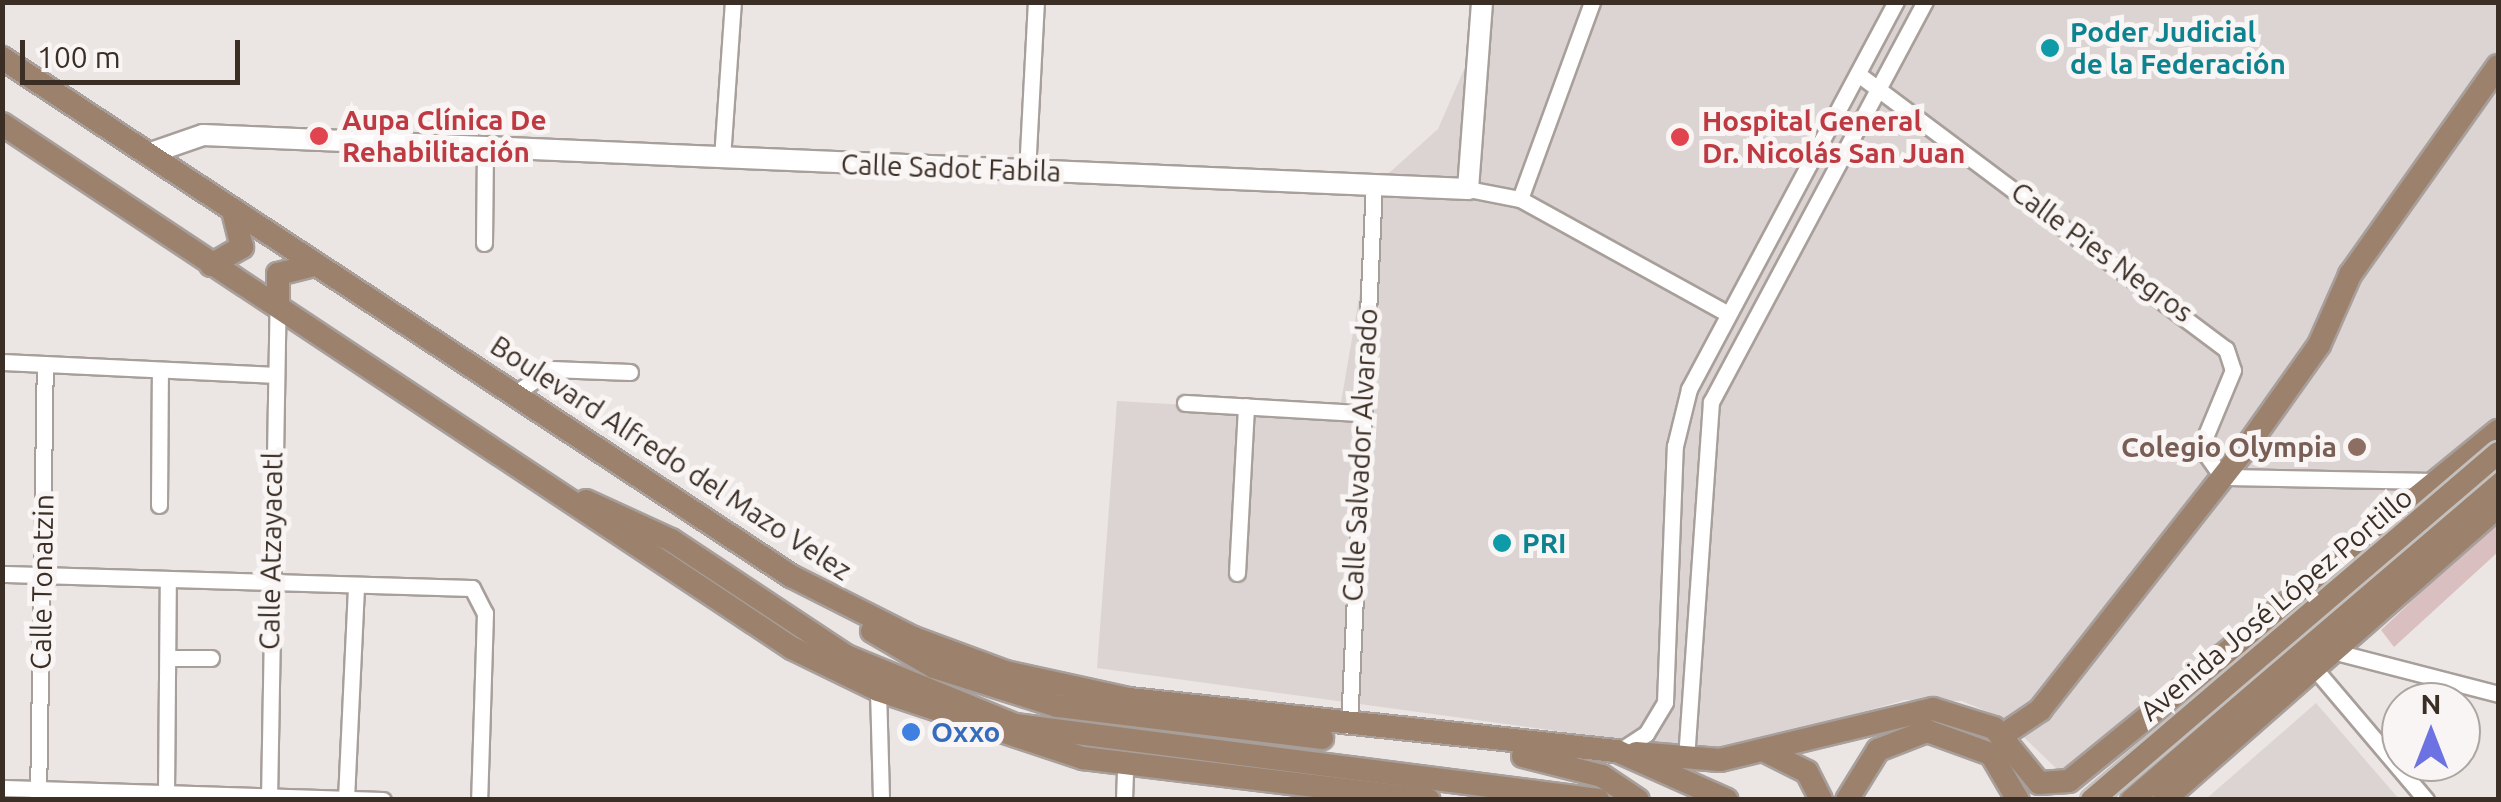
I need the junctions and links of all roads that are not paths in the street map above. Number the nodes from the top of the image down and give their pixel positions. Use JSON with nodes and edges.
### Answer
{"nodes":[{"id":1,"x":733,"y":2,"type":"edge"},
{"id":2,"x":1036,"y":2,"type":"edge"},
{"id":3,"x":1482,"y":2,"type":"edge"},
{"id":4,"x":1592,"y":2,"type":"edge"},
{"id":5,"x":1896,"y":2,"type":"edge"},
{"id":6,"x":1925,"y":2,"type":"edge"},
{"id":7,"x":2,"y":58,"type":"edge"},
{"id":8,"x":2498,"y":66,"type":"edge"},
{"id":9,"x":1858,"y":74,"type":"junction"},
{"id":10,"x":1880,"y":88,"type":"junction"},
{"id":11,"x":2,"y":124,"type":"edge"},
{"id":12,"x":485,"y":148,"type":"junction"},
{"id":13,"x":151,"y":152,"type":"junction"},
{"id":14,"x":722,"y":158,"type":"junction"},
{"id":15,"x":1027,"y":172,"type":"junction"},
{"id":16,"x":1374,"y":184,"type":"junction"},
{"id":17,"x":1468,"y":190,"type":"junction"},
{"id":18,"x":1520,"y":199,"type":"junction"},
{"id":19,"x":232,"y":210,"type":"junction"},
{"id":20,"x":484,"y":244,"type":"dead end"},
{"id":21,"x":212,"y":265,"type":"junction"},
{"id":22,"x":314,"y":265,"type":"junction"},
{"id":23,"x":278,"y":303,"type":"junction"},
{"id":24,"x":1725,"y":312,"type":"junction"},
{"id":25,"x":2,"y":362,"type":"edge"},
{"id":26,"x":45,"y":364,"type":"junction"},
{"id":27,"x":160,"y":370,"type":"junction"},
{"id":28,"x":630,"y":372,"type":"dead end"},
{"id":29,"x":275,"y":375,"type":"junction"},
{"id":30,"x":518,"y":392,"type":"junction"},
{"id":31,"x":1185,"y":403,"type":"dead end"},
{"id":32,"x":1246,"y":406,"type":"junction"},
{"id":33,"x":1360,"y":413,"type":"junction"},
{"id":34,"x":2498,"y":430,"type":"edge"},
{"id":35,"x":2498,"y":453,"type":"edge"},
{"id":36,"x":2222,"y":477,"type":"junction"},
{"id":37,"x":2440,"y":480,"type":"junction"},
{"id":38,"x":2498,"y":482,"type":"edge"},
{"id":39,"x":559,"y":493,"type":"junction"},
{"id":40,"x":159,"y":505,"type":"dead end"},
{"id":41,"x":2498,"y":507,"type":"edge"},
{"id":42,"x":1237,"y":573,"type":"dead end"},
{"id":43,"x":2,"y":574,"type":"edge"},
{"id":44,"x":44,"y":576,"type":"junction"},
{"id":45,"x":168,"y":583,"type":"junction"},
{"id":46,"x":269,"y":586,"type":"junction"},
{"id":47,"x":356,"y":588,"type":"junction"},
{"id":48,"x":843,"y":606,"type":"junction"},
{"id":49,"x":2336,"y":652,"type":"junction"},
{"id":50,"x":168,"y":658,"type":"junction"},
{"id":51,"x":211,"y":658,"type":"dead end"},
{"id":52,"x":2315,"y":670,"type":"junction"},
{"id":53,"x":878,"y":690,"type":"junction"},
{"id":54,"x":2498,"y":694,"type":"edge"},
{"id":55,"x":1349,"y":726,"type":"junction"},
{"id":56,"x":2003,"y":735,"type":"junction"},
{"id":57,"x":1763,"y":750,"type":"junction"},
{"id":58,"x":1618,"y":752,"type":"junction"},
{"id":59,"x":1686,"y":758,"type":"junction"},
{"id":60,"x":2107,"y":758,"type":"junction"},
{"id":61,"x":1125,"y":766,"type":"junction"},
{"id":62,"x":2,"y":788,"type":"edge"},
{"id":63,"x":166,"y":793,"type":"junction"},
{"id":64,"x":38,"y":794,"type":"edge"},
{"id":65,"x":1358,"y":795,"type":"edge"},
{"id":66,"x":269,"y":798,"type":"edge"},
{"id":67,"x":346,"y":799,"type":"edge"},
{"id":68,"x":379,"y":799,"type":"edge"},
{"id":69,"x":479,"y":800,"type":"edge"},
{"id":70,"x":881,"y":800,"type":"edge"},
{"id":71,"x":1124,"y":800,"type":"edge"},
{"id":72,"x":1428,"y":800,"type":"edge"},
{"id":73,"x":1598,"y":800,"type":"edge"},
{"id":74,"x":1638,"y":800,"type":"edge"},
{"id":75,"x":1727,"y":800,"type":"edge"},
{"id":76,"x":1821,"y":800,"type":"edge"},
{"id":77,"x":1847,"y":800,"type":"edge"},
{"id":78,"x":2018,"y":800,"type":"edge"},
{"id":79,"x":2092,"y":800,"type":"edge"},
{"id":80,"x":2110,"y":800,"type":"edge"},
{"id":81,"x":2132,"y":800,"type":"edge"},
{"id":82,"x":2164,"y":800,"type":"edge"},
{"id":83,"x":2426,"y":800,"type":"edge"}],
"edges":[{"from":1,"to":14,"type":"street"},
{"from":2,"to":15,"type":"street"},
{"from":3,"to":17,"type":"street"},
{"from":4,"to":18,"type":"street"},
{"from":5,"to":9,"type":"street"},
{"from":6,"to":10,"type":"street"},
{"from":7,"to":13,"type":"main road","name":"Boulevard Alfredo del Mazo Velez"},
{"from":8,"to":36,"type":"main road"},
{"from":9,"to":10,"type":"street","name":"Calle Pies Negros"},
{"from":9,"to":24,"type":"street"},
{"from":10,"to":36,"type":"street","name":"Calle Pies Negros"},
{"from":10,"to":59,"type":"street"},
{"from":11,"to":21,"type":"main road"},
{"from":12,"to":13,"type":"street","name":"Calle Sadot Fabila"},
{"from":12,"to":14,"type":"street","name":"Calle Sadot Fabila"},
{"from":12,"to":20,"type":"street"},
{"from":13,"to":19,"type":"main road","name":"Boulevard Alfredo del Mazo Velez"},
{"from":14,"to":15,"type":"street","name":"Calle Sadot Fabila"},
{"from":15,"to":16,"type":"street","name":"Calle Sadot Fabila"},
{"from":16,"to":17,"type":"street","name":"Calle Sadot Fabila"},
{"from":16,"to":33,"type":"street","name":"Calle Salvador Alvarado"},
{"from":17,"to":18,"type":"street","name":"Calle Sadot Fabila"},
{"from":18,"to":24,"type":"street","name":"Calle Sadot Fabila"},
{"from":19,"to":21,"type":"main road"},
{"from":19,"to":22,"type":"main road","name":"Boulevard Alfredo del Mazo Velez"},
{"from":21,"to":23,"type":"main road"},
{"from":22,"to":23,"type":"main road"},
{"from":22,"to":30,"type":"main road","name":"Boulevard Alfredo del Mazo Velez"},
{"from":23,"to":29,"type":"street","name":"Calle Atzayacatl"},
{"from":23,"to":39,"type":"main road"},
{"from":24,"to":58,"type":"street"},
{"from":25,"to":26,"type":"street"},
{"from":26,"to":27,"type":"street"},
{"from":26,"to":44,"type":"street","name":"Calle Tonatzin"},
{"from":27,"to":29,"type":"street"},
{"from":27,"to":40,"type":"street"},
{"from":28,"to":30,"type":"street"},
{"from":29,"to":46,"type":"street","name":"Calle Atzayacatl"},
{"from":30,"to":48,"type":"main road","name":"Boulevard Alfredo del Mazo Velez"},
{"from":31,"to":32,"type":"street"},
{"from":32,"to":33,"type":"street"},
{"from":32,"to":42,"type":"street"},
{"from":33,"to":55,"type":"street","name":"Calle Salvador Alvarado"},
{"from":34,"to":37,"type":"main road"},
{"from":35,"to":79,"type":"main road","name":"Avenida José López Portillo","bridge":true},
{"from":36,"to":37,"type":"street"},
{"from":36,"to":56,"type":"main road"},
{"from":37,"to":60,"type":"main road"},
{"from":38,"to":81,"type":"main road","name":"Avenida José López Portillo"},
{"from":39,"to":53,"type":"main road"},
{"from":39,"to":73,"type":"main road"},
{"from":41,"to":49,"type":"main road"},
{"from":43,"to":44,"type":"street"},
{"from":44,"to":45,"type":"street"},
{"from":44,"to":64,"type":"street","name":"Calle Tonatzin"},
{"from":45,"to":46,"type":"street"},
{"from":45,"to":50,"type":"street"},
{"from":46,"to":47,"type":"street"},
{"from":46,"to":66,"type":"street","name":"Calle Atzayacatl"},
{"from":47,"to":67,"type":"street"},
{"from":47,"to":69,"type":"street"},
{"from":48,"to":55,"type":"main road","name":"Boulevard Alfredo del Mazo Velez"},
{"from":48,"to":74,"type":"main road"},
{"from":49,"to":52,"type":"main road"},
{"from":49,"to":54,"type":"street"},
{"from":50,"to":51,"type":"street"},
{"from":50,"to":63,"type":"street"},
{"from":52,"to":82,"type":"main road"},
{"from":52,"to":83,"type":"street"},
{"from":53,"to":61,"type":"main road"},
{"from":53,"to":70,"type":"street"},
{"from":55,"to":58,"type":"main road","name":"Boulevard Alfredo del Mazo Velez"},
{"from":56,"to":57,"type":"main road"},
{"from":56,"to":60,"type":"main road"},
{"from":57,"to":59,"type":"main road"},
{"from":57,"to":76,"type":"main road"},
{"from":58,"to":59,"type":"main road"},
{"from":58,"to":75,"type":"main road","name":"Boulevard Alfredo del Mazo Velez"},
{"from":60,"to":80,"type":"main road"},
{"from":61,"to":65,"type":"main road"},
{"from":61,"to":71,"type":"street"},
{"from":62,"to":64,"type":"street"},
{"from":63,"to":64,"type":"street"},
{"from":63,"to":66,"type":"street"},
{"from":65,"to":72,"type":"main road"},
{"from":66,"to":67,"type":"street"},
{"from":67,"to":68,"type":"street"},
{"from":77,"to":78,"type":"main road"}]}
